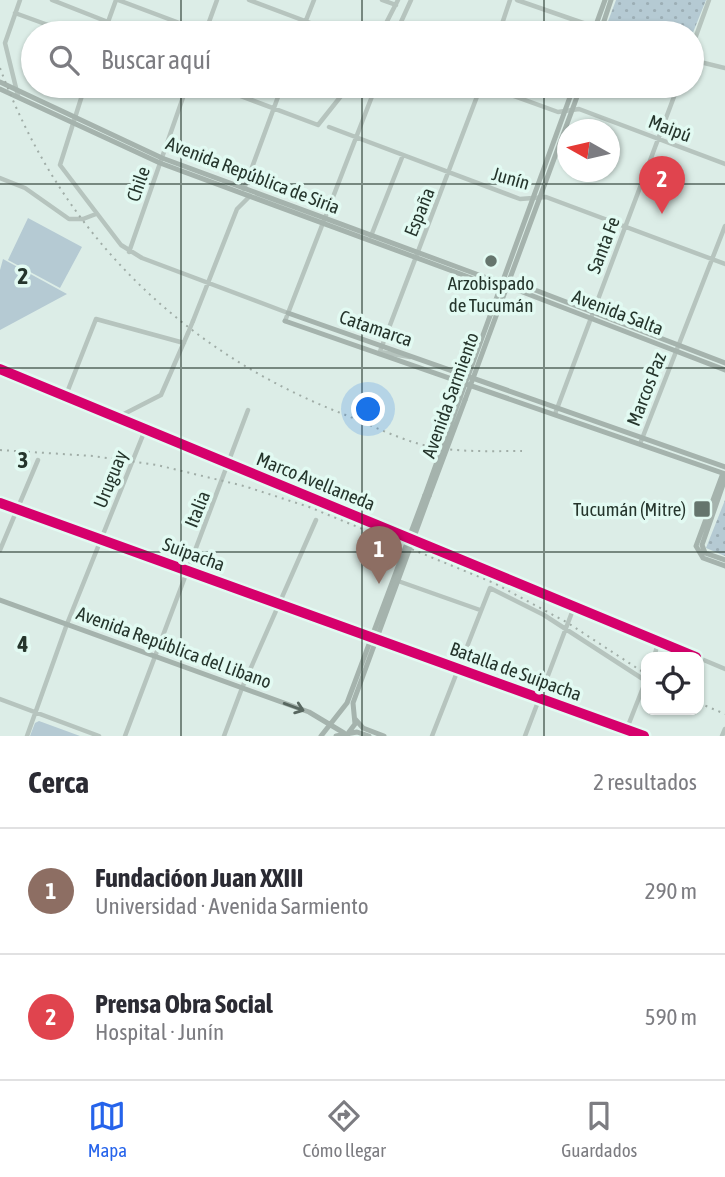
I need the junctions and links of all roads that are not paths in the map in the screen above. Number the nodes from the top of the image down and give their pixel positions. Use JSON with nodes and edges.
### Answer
{"nodes":[{"id":1,"x":20,"y":0,"type":"edge"},
{"id":2,"x":52,"y":0,"type":"edge"},
{"id":3,"x":117,"y":0,"type":"edge"},
{"id":4,"x":217,"y":0,"type":"edge"},
{"id":5,"x":249,"y":0,"type":"edge"},
{"id":6,"x":314,"y":0,"type":"edge"},
{"id":7,"x":382,"y":0,"type":"edge"},
{"id":8,"x":411,"y":0,"type":"edge"},
{"id":9,"x":510,"y":0,"type":"edge"},
{"id":10,"x":517,"y":0,"type":"edge"},
{"id":11,"x":605,"y":0,"type":"edge"},
{"id":12,"x":611,"y":0,"type":"edge"},
{"id":13,"x":709,"y":0,"type":"edge"},
{"id":14,"x":397,"y":3,"type":"edge"},
{"id":15,"x":15,"y":13,"type":"junction"},
{"id":16,"x":37,"y":21,"type":"edge"},
{"id":17,"x":105,"y":21,"type":"edge"},
{"id":18,"x":108,"y":21,"type":"edge"},
{"id":19,"x":173,"y":21,"type":"edge"},
{"id":20,"x":209,"y":21,"type":"edge"},
{"id":21,"x":303,"y":21,"type":"edge"},
{"id":22,"x":306,"y":21,"type":"edge"},
{"id":23,"x":387,"y":21,"type":"edge"},
{"id":24,"x":402,"y":21,"type":"edge"},
{"id":25,"x":503,"y":21,"type":"edge"},
{"id":26,"x":571,"y":21,"type":"edge"},
{"id":27,"x":600,"y":21,"type":"edge"},
{"id":28,"x":602,"y":21,"type":"edge"},
{"id":29,"x":701,"y":21,"type":"edge"},
{"id":30,"x":704,"y":63,"type":"edge"},
{"id":31,"x":725,"y":68,"type":"edge"},
{"id":32,"x":0,"y":82,"type":"edge"},
{"id":33,"x":0,"y":89,"type":"edge"},
{"id":34,"x":18,"y":92,"type":"junction"},
{"id":35,"x":21,"y":93,"type":"edge"},
{"id":36,"x":31,"y":98,"type":"edge"},
{"id":37,"x":81,"y":98,"type":"edge"},
{"id":38,"x":183,"y":98,"type":"edge"},
{"id":39,"x":247,"y":98,"type":"edge"},
{"id":40,"x":278,"y":98,"type":"edge"},
{"id":41,"x":338,"y":98,"type":"edge"},
{"id":42,"x":371,"y":98,"type":"edge"},
{"id":43,"x":479,"y":98,"type":"edge"},
{"id":44,"x":521,"y":98,"type":"edge"},
{"id":45,"x":570,"y":98,"type":"edge"},
{"id":46,"x":576,"y":98,"type":"edge"},
{"id":47,"x":674,"y":98,"type":"edge"},
{"id":48,"x":274,"y":108,"type":"junction"},
{"id":49,"x":572,"y":109,"type":"junction"},
{"id":50,"x":565,"y":112,"type":"junction"},
{"id":51,"x":74,"y":118,"type":"junction"},
{"id":52,"x":329,"y":127,"type":"dead end"},
{"id":53,"x":356,"y":137,"type":"junction"},
{"id":54,"x":659,"y":139,"type":"junction"},
{"id":55,"x":402,"y":155,"type":"junction"},
{"id":56,"x":161,"y":161,"type":"junction"},
{"id":57,"x":725,"y":164,"type":"edge"},
{"id":58,"x":450,"y":172,"type":"junction"},
{"id":59,"x":0,"y":178,"type":"edge"},
{"id":60,"x":248,"y":193,"type":"junction"},
{"id":61,"x":536,"y":198,"type":"junction"},
{"id":62,"x":96,"y":214,"type":"junction"},
{"id":63,"x":325,"y":222,"type":"junction"},
{"id":64,"x":725,"y":226,"type":"edge"},
{"id":65,"x":624,"y":227,"type":"junction"},
{"id":66,"x":372,"y":236,"type":"junction"},
{"id":67,"x":130,"y":252,"type":"junction"},
{"id":68,"x":417,"y":256,"type":"junction"},
{"id":69,"x":712,"y":260,"type":"junction"},
{"id":70,"x":725,"y":264,"type":"edge"},
{"id":71,"x":509,"y":271,"type":"junction"},
{"id":72,"x":485,"y":280,"type":"junction"},
{"id":73,"x":208,"y":284,"type":"junction"},
{"id":74,"x":504,"y":284,"type":"junction"},
{"id":75,"x":521,"y":288,"type":"junction"},
{"id":76,"x":498,"y":300,"type":"junction"},
{"id":77,"x":288,"y":313,"type":"junction"},
{"id":78,"x":591,"y":316,"type":"junction"},
{"id":79,"x":285,"y":321,"type":"joint"},
{"id":80,"x":184,"y":343,"type":"junction"},
{"id":81,"x":676,"y":348,"type":"junction"},
{"id":82,"x":380,"y":351,"type":"junction"},
{"id":83,"x":725,"y":363,"type":"edge"},
{"id":84,"x":0,"y":369,"type":"edge"},
{"id":85,"x":725,"y":370,"type":"edge"},
{"id":86,"x":454,"y":379,"type":"junction"},
{"id":87,"x":469,"y":380,"type":"junction"},
{"id":88,"x":481,"y":388,"type":"junction"},
{"id":89,"x":66,"y":395,"type":"junction"},
{"id":90,"x":463,"y":397,"type":"junction"},
{"id":91,"x":248,"y":410,"type":"dead end"},
{"id":92,"x":556,"y":412,"type":"junction"},
{"id":93,"x":118,"y":417,"type":"junction"},
{"id":94,"x":145,"y":430,"type":"junction"},
{"id":95,"x":641,"y":441,"type":"junction"},
{"id":96,"x":38,"y":460,"type":"dead end"},
{"id":97,"x":229,"y":464,"type":"junction"},
{"id":98,"x":725,"y":473,"type":"edge"},
{"id":99,"x":0,"y":503,"type":"edge"},
{"id":100,"x":17,"y":509,"type":"junction"},
{"id":101,"x":316,"y":520,"type":"dead end"},
{"id":102,"x":411,"y":538,"type":"junction"},
{"id":103,"x":100,"y":539,"type":"junction"},
{"id":104,"x":0,"y":550,"type":"edge"},
{"id":105,"x":700,"y":550,"type":"junction"},
{"id":106,"x":725,"y":560,"type":"edge"},
{"id":107,"x":725,"y":566,"type":"edge"},
{"id":108,"x":187,"y":570,"type":"junction"},
{"id":109,"x":398,"y":581,"type":"junction"},
{"id":110,"x":0,"y":600,"type":"edge"},
{"id":111,"x":280,"y":603,"type":"junction"},
{"id":112,"x":574,"y":607,"type":"junction"},
{"id":113,"x":480,"y":610,"type":"junction"},
{"id":114,"x":67,"y":624,"type":"junction"},
{"id":115,"x":566,"y":628,"type":"junction"},
{"id":116,"x":374,"y":638,"type":"junction"},
{"id":117,"x":658,"y":643,"type":"junction"},
{"id":118,"x":655,"y":652,"type":"edge"},
{"id":119,"x":681,"y":652,"type":"edge"},
{"id":120,"x":154,"y":656,"type":"junction"},
{"id":121,"x":704,"y":660,"type":"edge"},
{"id":122,"x":725,"y":668,"type":"edge"},
{"id":123,"x":458,"y":669,"type":"junction"},
{"id":124,"x":641,"y":677,"type":"edge"},
{"id":125,"x":242,"y":688,"type":"junction"},
{"id":126,"x":641,"y":693,"type":"edge"},
{"id":127,"x":539,"y":697,"type":"junction"},
{"id":128,"x":0,"y":699,"type":"edge"},
{"id":129,"x":36,"y":712,"type":"junction"},
{"id":130,"x":341,"y":712,"type":"junction"},
{"id":131,"x":353,"y":716,"type":"junction"},
{"id":132,"x":320,"y":717,"type":"junction"},
{"id":133,"x":333,"y":724,"type":"junction"},
{"id":134,"x":627,"y":729,"type":"junction"},
{"id":135,"x":725,"y":729,"type":"edge"},
{"id":136,"x":347,"y":733,"type":"junction"},
{"id":137,"x":322,"y":734,"type":"edge"},
{"id":138,"x":27,"y":736,"type":"edge"},
{"id":139,"x":99,"y":736,"type":"edge"},
{"id":140,"x":125,"y":736,"type":"edge"},
{"id":141,"x":224,"y":736,"type":"edge"},
{"id":142,"x":336,"y":736,"type":"edge"},
{"id":143,"x":369,"y":736,"type":"edge"},
{"id":144,"x":384,"y":736,"type":"edge"},
{"id":145,"x":432,"y":736,"type":"edge"},
{"id":146,"x":525,"y":736,"type":"edge"},
{"id":147,"x":624,"y":736,"type":"edge"},
{"id":148,"x":644,"y":736,"type":"edge"},
{"id":149,"x":722,"y":736,"type":"edge"}],
"edges":[{"from":1,"to":15,"type":"street"},
{"from":2,"to":17,"type":"street"},
{"from":3,"to":18,"type":"street"},
{"from":3,"to":19,"type":"street"},
{"from":4,"to":20,"type":"street"},
{"from":5,"to":21,"type":"street"},
{"from":6,"to":22,"type":"street"},
{"from":7,"to":14,"type":"street"},
{"from":8,"to":24,"type":"street"},
{"from":9,"to":25,"type":"street"},
{"from":10,"to":26,"type":"street"},
{"from":11,"to":27,"type":"main road"},
{"from":12,"to":28,"type":"main road"},
{"from":13,"to":29,"type":"street"},
{"from":14,"to":23,"type":"street"},
{"from":15,"to":16,"type":"street"},
{"from":15,"to":34,"type":"street"},
{"from":30,"to":31,"type":"street"},
{"from":32,"to":34,"type":"main road","name":"Avenida República de Siria"},
{"from":33,"to":34,"type":"main road","name":"Avenida República de Siria"},
{"from":34,"to":35,"type":"main road","name":"Avenida República de Siria"},
{"from":36,"to":51,"type":"main road","name":"Avenida República de Siria"},
{"from":37,"to":51,"type":"street"},
{"from":38,"to":56,"type":"street","name":"Chile"},
{"from":39,"to":48,"type":"street"},
{"from":40,"to":48,"type":"street"},
{"from":41,"to":48,"type":"street"},
{"from":42,"to":53,"type":"street"},
{"from":43,"to":58,"type":"street","name":"España"},
{"from":44,"to":50,"type":"street"},
{"from":45,"to":50,"type":"main road","name":"Avenida Sarmiento"},
{"from":46,"to":49,"type":"main road","name":"Avenida Sarmiento"},
{"from":47,"to":54,"type":"street","name":"Santa Fe"},
{"from":48,"to":60,"type":"street"},
{"from":49,"to":50,"type":"street"},
{"from":49,"to":54,"type":"street","name":"Maipú"},
{"from":49,"to":61,"type":"main road","name":"Avenida Sarmiento"},
{"from":50,"to":61,"type":"main road","name":"Avenida Sarmiento"},
{"from":51,"to":56,"type":"main road","name":"Avenida República de Siria"},
{"from":51,"to":62,"type":"street","name":"Catamarca"},
{"from":52,"to":53,"type":"street","name":"Junín"},
{"from":53,"to":55,"type":"street","name":"Junín"},
{"from":53,"to":63,"type":"street"},
{"from":54,"to":57,"type":"street","name":"Maipú"},
{"from":54,"to":65,"type":"street","name":"Santa Fe"},
{"from":55,"to":58,"type":"street","name":"Junín"},
{"from":55,"to":66,"type":"street"},
{"from":56,"to":60,"type":"main road","name":"Avenida República de Siria"},
{"from":56,"to":60,"type":"main road","name":"Avenida República de Siria"},
{"from":56,"to":67,"type":"street","name":"Chile"},
{"from":58,"to":61,"type":"street","name":"Junín"},
{"from":58,"to":68,"type":"street","name":"España"},
{"from":59,"to":62,"type":"street"},
{"from":60,"to":63,"type":"main road","name":"Avenida República de Siria"},
{"from":60,"to":73,"type":"street"},
{"from":61,"to":65,"type":"street","name":"Junín"},
{"from":61,"to":71,"type":"main road","name":"Avenida Sarmiento"},
{"from":62,"to":67,"type":"street","name":"Catamarca"},
{"from":63,"to":66,"type":"main road","name":"Avenida República de Siria"},
{"from":63,"to":68,"type":"main road","name":"Avenida República de Siria"},
{"from":63,"to":77,"type":"street"},
{"from":64,"to":69,"type":"street","name":"Marcos Paz"},
{"from":65,"to":69,"type":"street","name":"Junín"},
{"from":65,"to":78,"type":"street","name":"Santa Fe"},
{"from":66,"to":68,"type":"main road","name":"Avenida República de Siria"},
{"from":67,"to":73,"type":"street","name":"Catamarca"},
{"from":68,"to":72,"type":"main road","name":"Avenida República de Siria"},
{"from":68,"to":82,"type":"street","name":"España"},
{"from":69,"to":70,"type":"street","name":"Junín"},
{"from":69,"to":81,"type":"street","name":"Marcos Paz"},
{"from":71,"to":72,"type":"main road"},
{"from":71,"to":74,"type":"main road","name":"Avenida Sarmiento"},
{"from":71,"to":75,"type":"main road"},
{"from":72,"to":74,"type":"main road","name":"Avenida República de Siria"},
{"from":72,"to":76,"type":"main road"},
{"from":73,"to":77,"type":"street","name":"Catamarca"},
{"from":73,"to":80,"type":"street","bridge":true},
{"from":74,"to":75,"type":"main road","name":"Avenida Salta"},
{"from":74,"to":76,"type":"main road","name":"Avenida Sarmiento"},
{"from":75,"to":76,"type":"main road"},
{"from":75,"to":78,"type":"main road","name":"Avenida Salta"},
{"from":76,"to":87,"type":"main road","name":"Avenida Sarmiento"},
{"from":77,"to":79,"type":"street"},
{"from":77,"to":82,"type":"main road","name":"Catamarca"},
{"from":78,"to":81,"type":"main road","name":"Avenida Salta"},
{"from":78,"to":92,"type":"street","name":"Santa Fe"},
{"from":79,"to":82,"type":"main road","name":"Catamarca"},
{"from":80,"to":89,"type":"street"},
{"from":80,"to":93,"type":"street"},
{"from":81,"to":83,"type":"main road","name":"Avenida Salta"},
{"from":81,"to":85,"type":"main road","name":"Avenida Salta"},
{"from":81,"to":95,"type":"street","name":"Marcos Paz"},
{"from":82,"to":86,"type":"main road","name":"Catamarca"},
{"from":82,"to":87,"type":"main road","name":"Catamarca"},
{"from":84,"to":89,"type":"street","name":"Marco Avellaneda"},
{"from":86,"to":87,"type":"main road","name":"Catamarca"},
{"from":86,"to":90,"type":"main road"},
{"from":87,"to":88,"type":"main road","name":"Catamarca"},
{"from":87,"to":90,"type":"main road","name":"Avenida Sarmiento"},
{"from":87,"to":92,"type":"main road","name":"Catamarca"},
{"from":88,"to":90,"type":"main road"},
{"from":88,"to":92,"type":"main road","name":"Catamarca"},
{"from":89,"to":93,"type":"street","name":"Marco Avellaneda"},
{"from":90,"to":102,"type":"main road","name":"Avenida Sarmiento","bridge":true},
{"from":91,"to":97,"type":"street","name":"Italia"},
{"from":92,"to":95,"type":"main road","name":"Catamarca"},
{"from":93,"to":94,"type":"street","name":"Marco Avellaneda"},
{"from":94,"to":97,"type":"street","name":"Marco Avellaneda"},
{"from":94,"to":103,"type":"street","name":"Uruguay"},
{"from":95,"to":98,"type":"main road","name":"Catamarca"},
{"from":96,"to":100,"type":"street"},
{"from":97,"to":102,"type":"street","name":"Marco Avellaneda"},
{"from":97,"to":108,"type":"street","name":"Italia"},
{"from":98,"to":105,"type":"main road"},
{"from":99,"to":100,"type":"street","name":"Suipacha"},
{"from":100,"to":103,"type":"street","name":"Suipacha"},
{"from":100,"to":104,"type":"street"},
{"from":101,"to":111,"type":"street"},
{"from":102,"to":109,"type":"main road","name":"Avenida Sarmiento"},
{"from":102,"to":112,"type":"street","name":"Marco Avellaneda"},
{"from":102,"to":116,"type":"main road","name":"Avenida Sarmiento"},
{"from":103,"to":108,"type":"street","name":"Suipacha"},
{"from":103,"to":114,"type":"street","name":"Uruguay"},
{"from":105,"to":106,"type":"main road"},
{"from":105,"to":107,"type":"main road"},
{"from":108,"to":111,"type":"street","name":"Suipacha"},
{"from":108,"to":120,"type":"street","name":"Italia"},
{"from":109,"to":113,"type":"street"},
{"from":109,"to":116,"type":"main road","name":"Avenida Sarmiento"},
{"from":110,"to":114,"type":"main road","name":"Avenida República del Libano"},
{"from":111,"to":116,"type":"street","name":"Suipacha"},
{"from":111,"to":125,"type":"street"},
{"from":112,"to":115,"type":"street"},
{"from":112,"to":117,"type":"street","name":"Marco Avellaneda"},
{"from":113,"to":115,"type":"street"},
{"from":113,"to":123,"type":"street"},
{"from":114,"to":120,"type":"main road","name":"Avenida República del Libano"},
{"from":114,"to":129,"type":"street","name":"Uruguay"},
{"from":115,"to":124,"type":"street"},
{"from":115,"to":127,"type":"street"},
{"from":116,"to":123,"type":"street","name":"Batalla de Suipacha"},
{"from":116,"to":130,"type":"main road","name":"Avenida Sarmiento"},
{"from":116,"to":131,"type":"main road","name":"Avenida Sarmiento"},
{"from":117,"to":118,"type":"street"},
{"from":117,"to":119,"type":"street","name":"Marco Avellaneda"},
{"from":120,"to":125,"type":"main road","name":"Avenida República del Libano"},
{"from":120,"to":140,"type":"street","name":"Italia"},
{"from":121,"to":122,"type":"street","name":"Marco Avellaneda"},
{"from":123,"to":127,"type":"street","name":"Batalla de Suipacha"},
{"from":123,"to":145,"type":"street"},
{"from":125,"to":132,"type":"main road","name":"Avenida República del Libano","one_way":true},
{"from":125,"to":141,"type":"street"},
{"from":126,"to":134,"type":"street"},
{"from":127,"to":134,"type":"street","name":"Batalla de Suipacha"},
{"from":127,"to":146,"type":"street"},
{"from":128,"to":129,"type":"street"},
{"from":129,"to":138,"type":"street","name":"Uruguay"},
{"from":129,"to":139,"type":"street"},
{"from":130,"to":131,"type":"main road"},
{"from":130,"to":133,"type":"main road"},
{"from":131,"to":136,"type":"main road","name":"Avenida Sarmiento"},
{"from":131,"to":144,"type":"main road"},
{"from":132,"to":133,"type":"main road","name":"Avenida República del Libano"},
{"from":132,"to":137,"type":"main road"},
{"from":133,"to":136,"type":"main road","name":"Avenida República del Libano"},
{"from":133,"to":137,"type":"main road"},
{"from":134,"to":147,"type":"street"},
{"from":134,"to":148,"type":"street","name":"Batalla de Suipacha"},
{"from":135,"to":149,"type":"street"},
{"from":136,"to":142,"type":"main road"},
{"from":136,"to":143,"type":"main road"}]}
